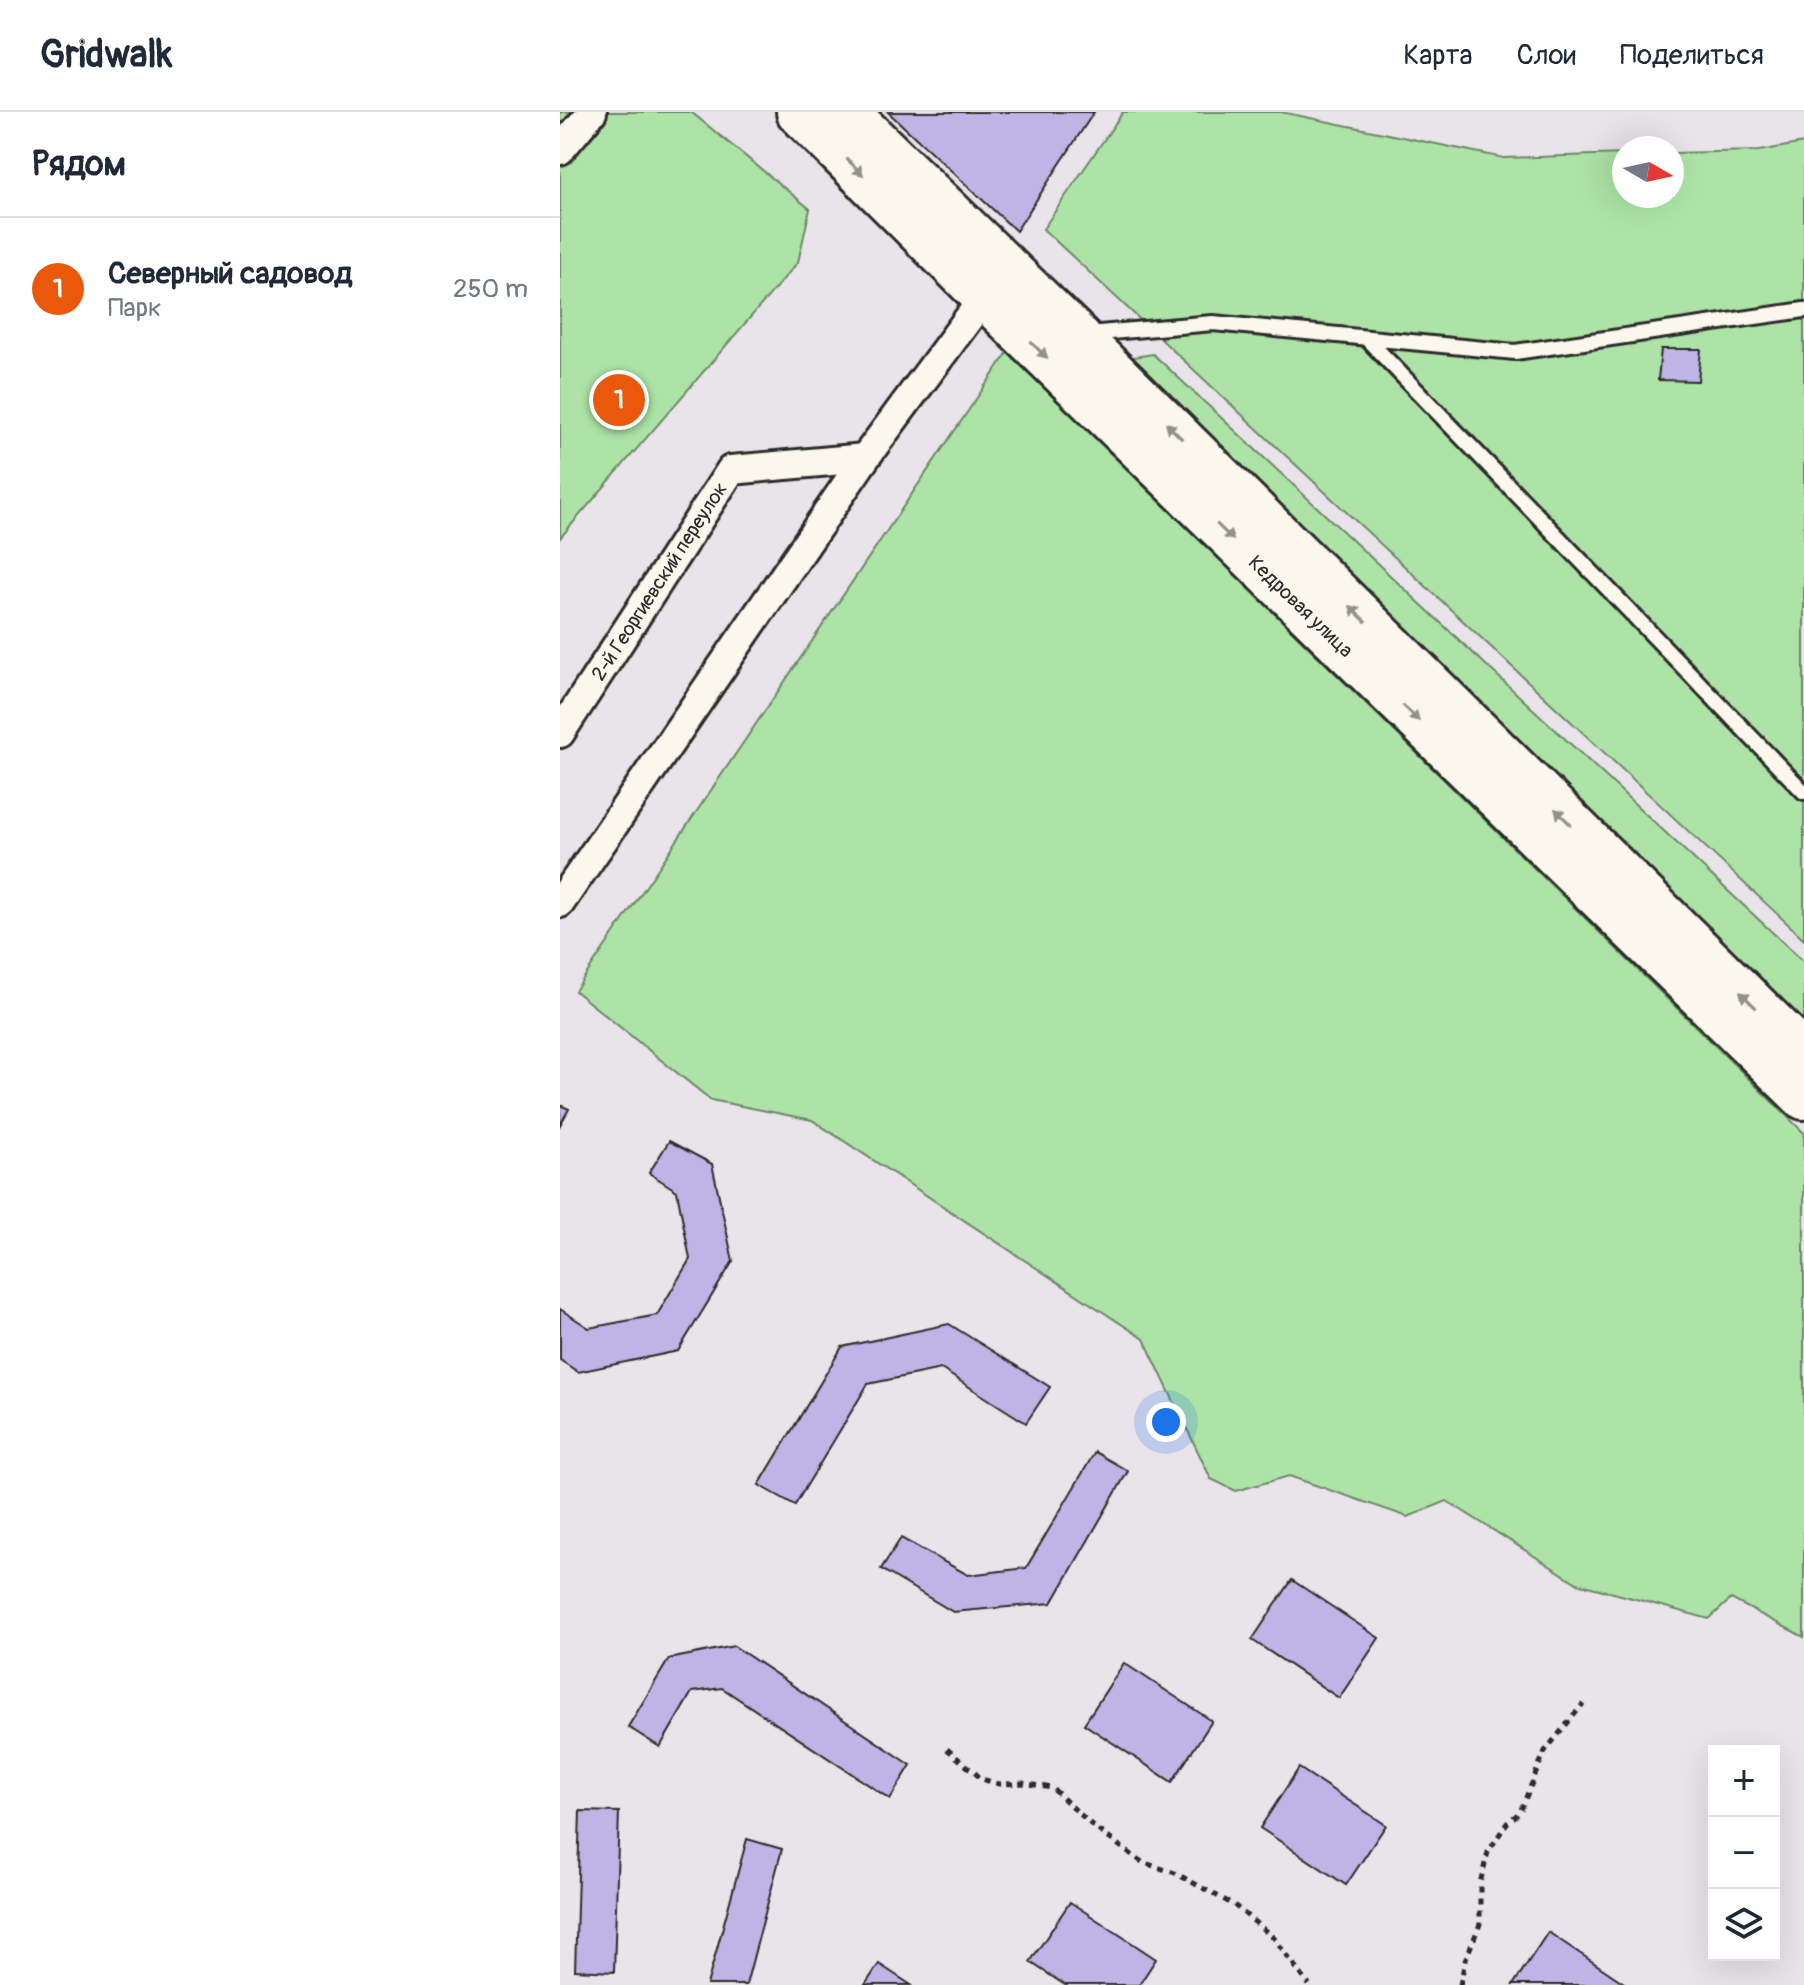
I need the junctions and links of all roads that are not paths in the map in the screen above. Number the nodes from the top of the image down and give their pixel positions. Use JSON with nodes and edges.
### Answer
{"nodes":[{"id":1,"x":592,"y":112,"type":"edge"},
{"id":2,"x":799,"y":112,"type":"edge"},
{"id":3,"x":846,"y":112,"type":"edge"},
{"id":4,"x":560,"y":150,"type":"edge"},
{"id":5,"x":996,"y":282,"type":"junction"},
{"id":6,"x":1804,"y":310,"type":"edge"},
{"id":7,"x":1076,"y":335,"type":"junction"},
{"id":8,"x":1367,"y":339,"type":"junction"},
{"id":9,"x":865,"y":458,"type":"junction"},
{"id":10,"x":560,"y":733,"type":"edge"},
{"id":11,"x":1804,"y":792,"type":"edge"},
{"id":12,"x":560,"y":903,"type":"edge"},
{"id":13,"x":1804,"y":1054,"type":"edge"},
{"id":14,"x":1804,"y":1097,"type":"edge"}],
"edges":[{"from":1,"to":4,"type":"street"},
{"from":2,"to":5,"type":"main road","name":"Кедровая улица","one_way":true},
{"from":3,"to":5,"type":"main road","name":"Кедровая улица"},
{"from":5,"to":7,"type":"main road","name":"Кедровая улица"},
{"from":5,"to":9,"type":"street"},
{"from":5,"to":14,"type":"main road","name":"Кедровая улица","one_way":true},
{"from":6,"to":8,"type":"lane"},
{"from":7,"to":8,"type":"lane"},
{"from":13,"to":7,"type":"main road","name":"Кедровая улица","one_way":true},
{"from":8,"to":11,"type":"lane"},
{"from":9,"to":10,"type":"street","name":"2-й Георгиевский переулок"},
{"from":9,"to":12,"type":"street"}]}
